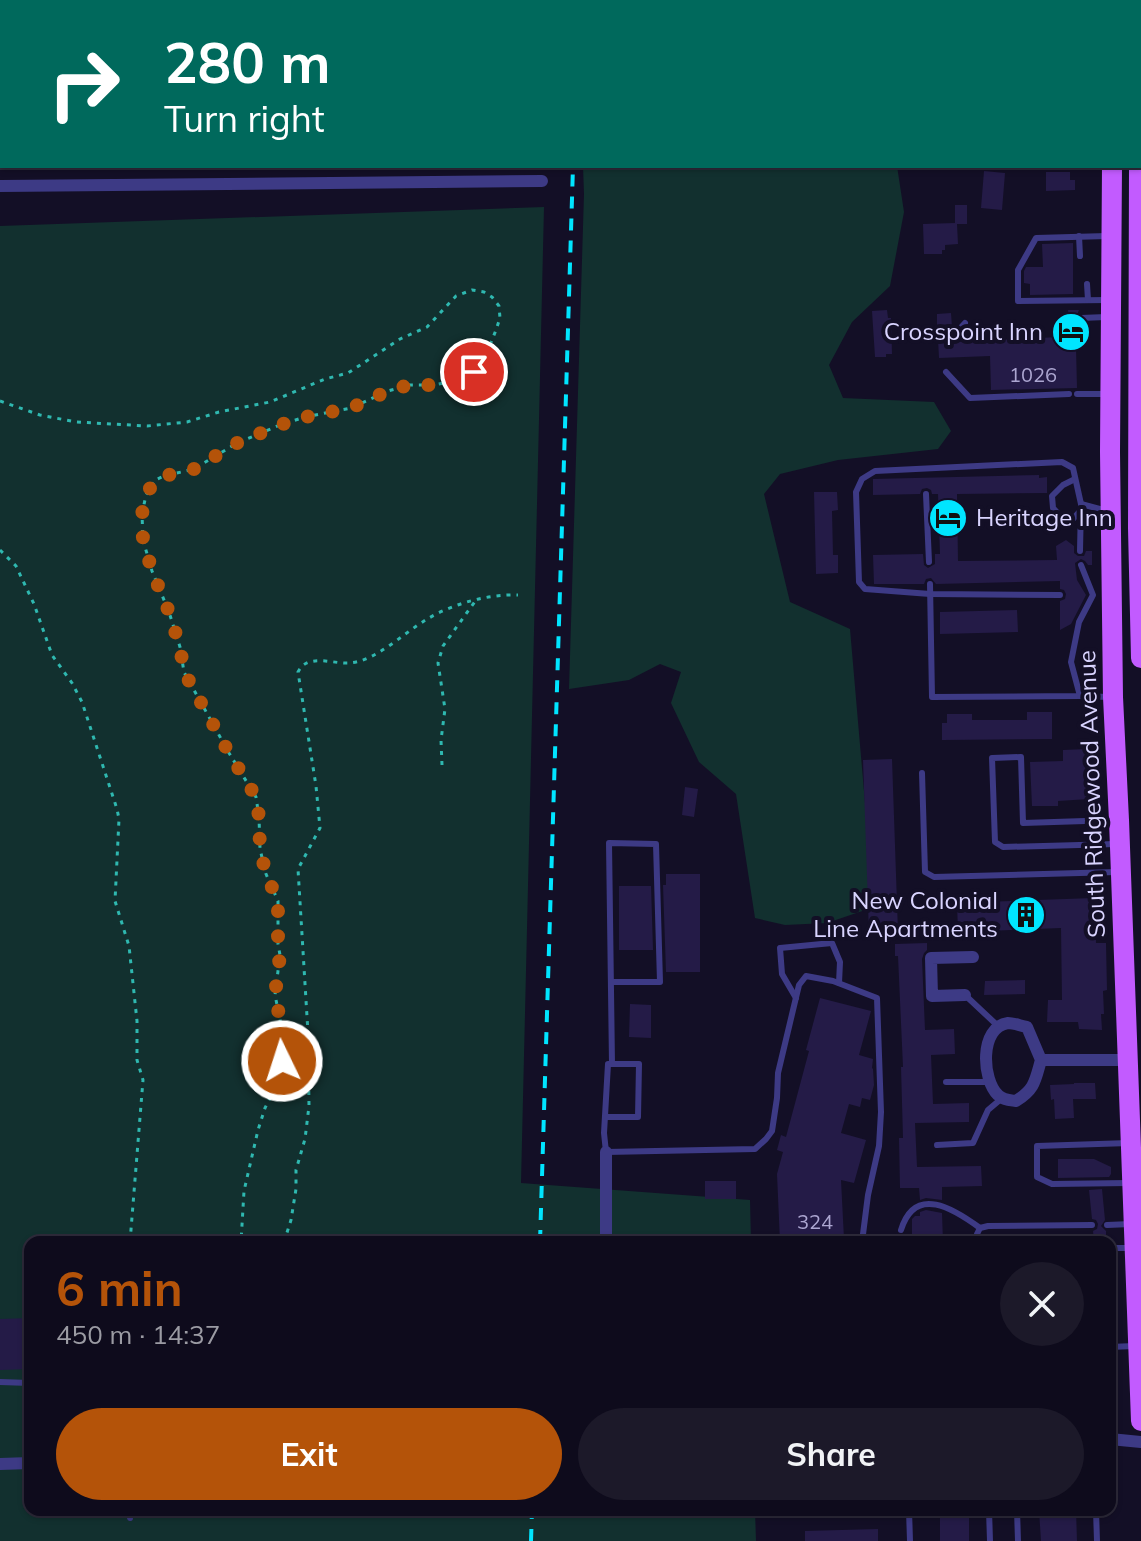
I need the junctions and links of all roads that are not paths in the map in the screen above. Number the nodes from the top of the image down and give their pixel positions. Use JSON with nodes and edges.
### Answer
{"nodes":[{"id":1,"x":445,"y":168,"type":"edge"},
{"id":2,"x":1112,"y":168,"type":"edge"},
{"id":3,"x":1139,"y":168,"type":"edge"},
{"id":4,"x":445,"y":180,"type":"junction"},
{"id":5,"x":542,"y":181,"type":"dead end"},
{"id":6,"x":0,"y":186,"type":"edge"},
{"id":7,"x":1112,"y":235,"type":"junction"},
{"id":8,"x":1079,"y":236,"type":"junction"},
{"id":9,"x":1080,"y":256,"type":"dead end"},
{"id":10,"x":1140,"y":277,"type":"edge"},
{"id":11,"x":1087,"y":284,"type":"dead end"},
{"id":12,"x":1088,"y":300,"type":"junction"},
{"id":13,"x":1140,"y":305,"type":"edge"},
{"id":14,"x":1112,"y":308,"type":"junction"},
{"id":15,"x":1081,"y":318,"type":"dead end"},
{"id":16,"x":965,"y":323,"type":"dead end"},
{"id":17,"x":1140,"y":330,"type":"edge"},
{"id":18,"x":909,"y":334,"type":"dead end"},
{"id":19,"x":946,"y":372,"type":"dead end"},
{"id":20,"x":1140,"y":388,"type":"edge"},
{"id":21,"x":1110,"y":394,"type":"junction"},
{"id":22,"x":1140,"y":451,"type":"edge"},
{"id":23,"x":925,"y":467,"type":"junction"},
{"id":24,"x":925,"y":477,"type":"dead end"},
{"id":25,"x":1075,"y":479,"type":"junction"},
{"id":26,"x":926,"y":494,"type":"dead end"},
{"id":27,"x":1081,"y":507,"type":"junction"},
{"id":28,"x":1110,"y":512,"type":"junction"},
{"id":29,"x":1111,"y":535,"type":"junction"},
{"id":30,"x":1080,"y":551,"type":"dead end"},
{"id":31,"x":929,"y":562,"type":"dead end"},
{"id":32,"x":1081,"y":565,"type":"dead end"},
{"id":33,"x":930,"y":584,"type":"dead end"},
{"id":34,"x":930,"y":594,"type":"junction"},
{"id":35,"x":1060,"y":595,"type":"dead end"},
{"id":36,"x":1101,"y":599,"type":"junction"},
{"id":37,"x":1140,"y":607,"type":"edge"},
{"id":38,"x":1141,"y":657,"type":"edge"},
{"id":39,"x":1080,"y":696,"type":"junction"},
{"id":40,"x":1113,"y":697,"type":"junction"},
{"id":41,"x":922,"y":773,"type":"dead end"},
{"id":42,"x":1119,"y":820,"type":"junction"},
{"id":43,"x":1120,"y":844,"type":"junction"},
{"id":44,"x":1121,"y":872,"type":"junction"},
{"id":45,"x":973,"y":957,"type":"dead end"},
{"id":46,"x":611,"y":982,"type":"junction"},
{"id":47,"x":839,"y":983,"type":"junction"},
{"id":48,"x":965,"y":995,"type":"joint"},
{"id":49,"x":796,"y":998,"type":"junction"},
{"id":50,"x":998,"y":1026,"type":"junction"},
{"id":51,"x":1041,"y":1060,"type":"junction"},
{"id":52,"x":1128,"y":1060,"type":"junction"},
{"id":53,"x":612,"y":1064,"type":"junction"},
{"id":54,"x":946,"y":1082,"type":"dead end"},
{"id":55,"x":990,"y":1082,"type":"junction"},
{"id":56,"x":1001,"y":1099,"type":"junction"},
{"id":57,"x":606,"y":1117,"type":"junction"},
{"id":58,"x":1131,"y":1143,"type":"junction"},
{"id":59,"x":937,"y":1145,"type":"dead end"},
{"id":60,"x":606,"y":1152,"type":"junction"},
{"id":61,"x":1132,"y":1183,"type":"junction"},
{"id":62,"x":1134,"y":1224,"type":"junction"},
{"id":63,"x":1092,"y":1225,"type":"dead end"},
{"id":64,"x":1107,"y":1225,"type":"dead end"},
{"id":65,"x":980,"y":1228,"type":"junction"},
{"id":66,"x":901,"y":1230,"type":"dead end"},
{"id":67,"x":606,"y":1236,"type":"edge"},
{"id":68,"x":863,"y":1236,"type":"edge"},
{"id":69,"x":977,"y":1236,"type":"edge"},
{"id":70,"x":1116,"y":1248,"type":"edge"},
{"id":71,"x":1134,"y":1248,"type":"junction"},
{"id":72,"x":1138,"y":1346,"type":"junction"},
{"id":73,"x":1116,"y":1347,"type":"edge"},
{"id":74,"x":0,"y":1382,"type":"edge"},
{"id":75,"x":24,"y":1383,"type":"edge"},
{"id":76,"x":1141,"y":1421,"type":"edge"},
{"id":77,"x":1116,"y":1440,"type":"edge"},
{"id":78,"x":1141,"y":1442,"type":"edge"},
{"id":79,"x":24,"y":1463,"type":"edge"},
{"id":80,"x":0,"y":1464,"type":"edge"},
{"id":81,"x":909,"y":1516,"type":"edge"},
{"id":82,"x":989,"y":1516,"type":"edge"},
{"id":83,"x":1017,"y":1516,"type":"edge"},
{"id":84,"x":1096,"y":1516,"type":"edge"},
{"id":85,"x":910,"y":1541,"type":"edge"},
{"id":86,"x":990,"y":1541,"type":"edge"},
{"id":87,"x":1018,"y":1541,"type":"edge"},
{"id":88,"x":1097,"y":1541,"type":"edge"}],
"edges":[{"from":1,"to":4,"type":"street"},
{"from":2,"to":7,"type":"main road","name":"South Ridgewood Avenue"},
{"from":3,"to":10,"type":"main road"},
{"from":4,"to":5,"type":"street"},
{"from":4,"to":6,"type":"street"},
{"from":7,"to":8,"type":"lane"},
{"from":7,"to":14,"type":"main road","name":"South Ridgewood Avenue"},
{"from":8,"to":9,"type":"lane"},
{"from":8,"to":12,"type":"lane"},
{"from":10,"to":13,"type":"main road"},
{"from":11,"to":12,"type":"lane"},
{"from":12,"to":14,"type":"lane"},
{"from":13,"to":17,"type":"main road"},
{"from":14,"to":15,"type":"lane"},
{"from":14,"to":21,"type":"main road","name":"South Ridgewood Avenue"},
{"from":16,"to":18,"type":"lane"},
{"from":17,"to":20,"type":"main road"},
{"from":19,"to":21,"type":"lane"},
{"from":20,"to":22,"type":"main road"},
{"from":21,"to":28,"type":"main road","name":"South Ridgewood Avenue"},
{"from":22,"to":37,"type":"main road"},
{"from":23,"to":24,"type":"lane"},
{"from":23,"to":25,"type":"lane"},
{"from":23,"to":34,"type":"lane"},
{"from":25,"to":27,"type":"lane"},
{"from":25,"to":27,"type":"lane"},
{"from":26,"to":31,"type":"lane"},
{"from":27,"to":28,"type":"lane"},
{"from":27,"to":30,"type":"lane"},
{"from":28,"to":29,"type":"main road","name":"South Ridgewood Avenue"},
{"from":29,"to":36,"type":"main road","name":"South Ridgewood Avenue"},
{"from":29,"to":37,"type":"main road"},
{"from":32,"to":36,"type":"lane"},
{"from":33,"to":34,"type":"lane"},
{"from":34,"to":35,"type":"lane"},
{"from":34,"to":39,"type":"lane"},
{"from":36,"to":38,"type":"main road"},
{"from":36,"to":39,"type":"lane"},
{"from":36,"to":40,"type":"main road","name":"South Ridgewood Avenue"},
{"from":37,"to":38,"type":"main road"},
{"from":39,"to":40,"type":"lane"},
{"from":40,"to":42,"type":"main road","name":"South Ridgewood Avenue"},
{"from":41,"to":44,"type":"lane"},
{"from":42,"to":43,"type":"main road","name":"South Ridgewood Avenue"},
{"from":42,"to":43,"type":"lane"},
{"from":43,"to":44,"type":"main road","name":"South Ridgewood Avenue"},
{"from":44,"to":52,"type":"main road","name":"South Ridgewood Avenue"},
{"from":45,"to":48,"type":"street"},
{"from":46,"to":46,"type":"lane"},
{"from":46,"to":53,"type":"lane"},
{"from":47,"to":49,"type":"lane"},
{"from":47,"to":49,"type":"lane"},
{"from":47,"to":68,"type":"lane"},
{"from":48,"to":50,"type":"lane"},
{"from":49,"to":60,"type":"lane"},
{"from":50,"to":51,"type":"street"},
{"from":50,"to":55,"type":"street"},
{"from":51,"to":52,"type":"street"},
{"from":51,"to":56,"type":"street"},
{"from":52,"to":58,"type":"main road","name":"South Ridgewood Avenue"},
{"from":53,"to":57,"type":"lane"},
{"from":53,"to":57,"type":"lane"},
{"from":54,"to":55,"type":"lane"},
{"from":55,"to":56,"type":"street"},
{"from":56,"to":59,"type":"lane"},
{"from":57,"to":60,"type":"lane"},
{"from":58,"to":61,"type":"main road","name":"South Ridgewood Avenue"},
{"from":58,"to":61,"type":"lane"},
{"from":60,"to":67,"type":"street"},
{"from":61,"to":62,"type":"main road","name":"South Ridgewood Avenue"},
{"from":62,"to":64,"type":"lane"},
{"from":62,"to":71,"type":"main road","name":"South Ridgewood Avenue"},
{"from":63,"to":65,"type":"lane"},
{"from":65,"to":66,"type":"lane"},
{"from":65,"to":69,"type":"lane"},
{"from":70,"to":71,"type":"lane"},
{"from":71,"to":72,"type":"main road","name":"South Ridgewood Avenue"},
{"from":72,"to":73,"type":"lane"},
{"from":72,"to":76,"type":"main road","name":"South Ridgewood Avenue"},
{"from":74,"to":75,"type":"lane"},
{"from":77,"to":78,"type":"street"},
{"from":79,"to":80,"type":"street"},
{"from":81,"to":85,"type":"lane"},
{"from":82,"to":86,"type":"lane"},
{"from":83,"to":87,"type":"lane"},
{"from":84,"to":88,"type":"lane"}]}
